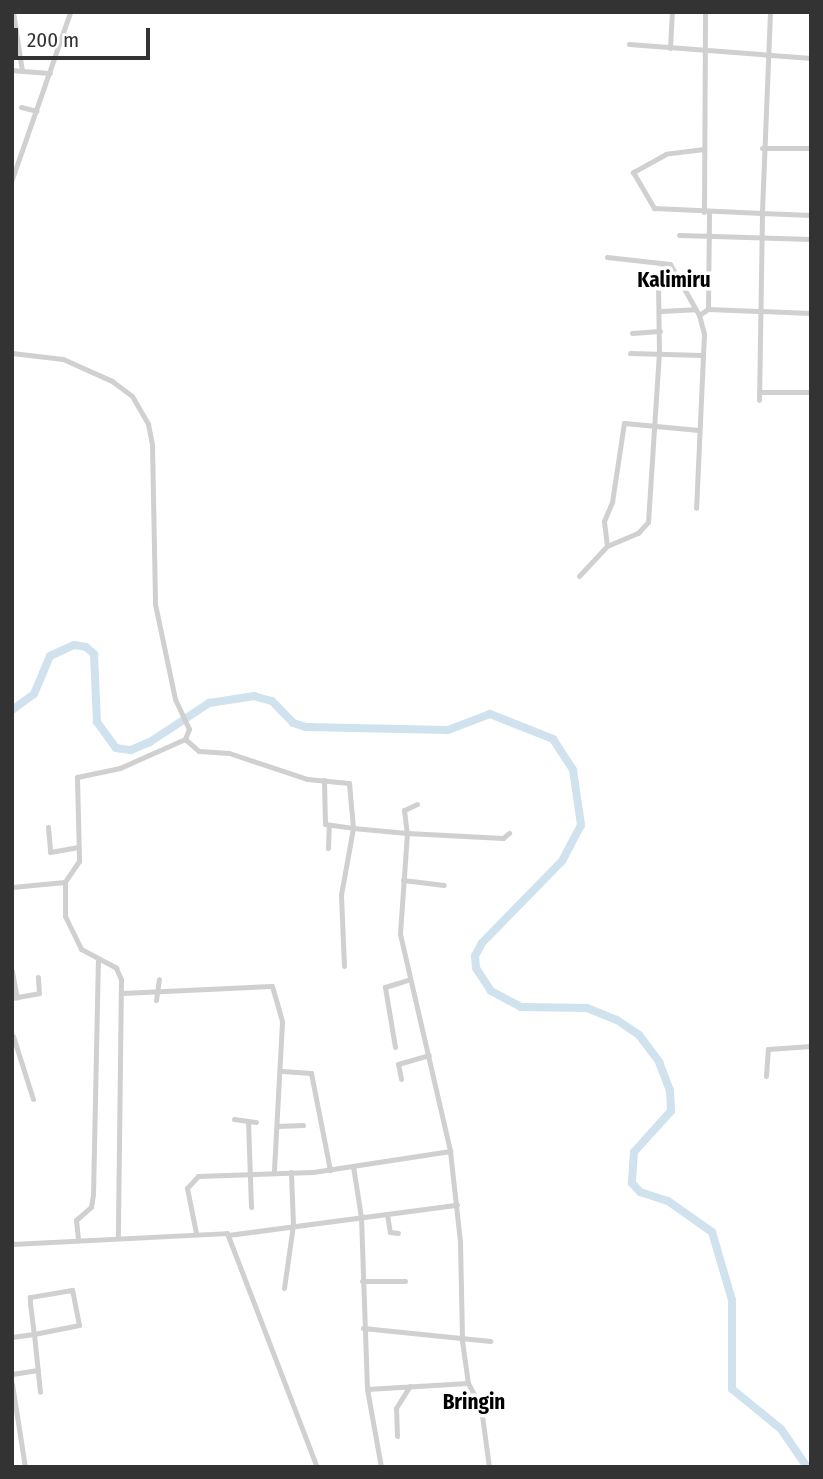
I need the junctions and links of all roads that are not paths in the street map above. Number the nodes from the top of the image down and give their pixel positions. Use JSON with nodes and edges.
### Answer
{"nodes":[{"id":1,"x":13,"y":12,"type":"edge"},
{"id":2,"x":70,"y":12,"type":"edge"},
{"id":3,"x":672,"y":12,"type":"edge"},
{"id":4,"x":705,"y":12,"type":"edge"},
{"id":5,"x":770,"y":12,"type":"edge"},
{"id":6,"x":629,"y":44,"type":"dead end"},
{"id":7,"x":670,"y":48,"type":"junction"},
{"id":8,"x":704,"y":50,"type":"junction"},
{"id":9,"x":768,"y":54,"type":"junction"},
{"id":10,"x":811,"y":58,"type":"edge"},
{"id":11,"x":12,"y":70,"type":"edge"},
{"id":12,"x":22,"y":71,"type":"junction"},
{"id":13,"x":50,"y":74,"type":"junction"},
{"id":14,"x":21,"y":107,"type":"dead end"},
{"id":15,"x":37,"y":111,"type":"junction"},
{"id":16,"x":762,"y":148,"type":"junction"},
{"id":17,"x":811,"y":148,"type":"edge"},
{"id":18,"x":704,"y":149,"type":"junction"},
{"id":19,"x":12,"y":155,"type":"edge"},
{"id":20,"x":20,"y":157,"type":"junction"},
{"id":21,"x":12,"y":179,"type":"edge"},
{"id":22,"x":706,"y":212,"type":"junction"},
{"id":23,"x":762,"y":213,"type":"junction"},
{"id":24,"x":811,"y":215,"type":"edge"},
{"id":25,"x":679,"y":235,"type":"dead end"},
{"id":26,"x":709,"y":236,"type":"junction"},
{"id":27,"x":762,"y":238,"type":"junction"},
{"id":28,"x":811,"y":239,"type":"edge"},
{"id":29,"x":607,"y":257,"type":"dead end"},
{"id":30,"x":663,"y":264,"type":"junction"},
{"id":31,"x":695,"y":309,"type":"junction"},
{"id":32,"x":708,"y":309,"type":"junction"},
{"id":33,"x":661,"y":311,"type":"junction"},
{"id":34,"x":761,"y":312,"type":"junction"},
{"id":35,"x":811,"y":313,"type":"edge"},
{"id":36,"x":699,"y":315,"type":"junction"},
{"id":37,"x":660,"y":331,"type":"junction"},
{"id":38,"x":632,"y":333,"type":"dead end"},
{"id":39,"x":12,"y":353,"type":"edge"},
{"id":40,"x":630,"y":353,"type":"dead end"},
{"id":41,"x":659,"y":354,"type":"junction"},
{"id":42,"x":702,"y":355,"type":"junction"},
{"id":43,"x":759,"y":392,"type":"junction"},
{"id":44,"x":811,"y":393,"type":"edge"},
{"id":45,"x":759,"y":400,"type":"dead end"},
{"id":46,"x":656,"y":426,"type":"junction"},
{"id":47,"x":699,"y":430,"type":"junction"},
{"id":48,"x":696,"y":508,"type":"dead end"},
{"id":49,"x":607,"y":546,"type":"junction"},
{"id":50,"x":579,"y":576,"type":"dead end"},
{"id":51,"x":185,"y":739,"type":"junction"},
{"id":52,"x":324,"y":780,"type":"junction"},
{"id":53,"x":417,"y":804,"type":"dead end"},
{"id":54,"x":329,"y":825,"type":"junction"},
{"id":55,"x":48,"y":827,"type":"dead end"},
{"id":56,"x":353,"y":828,"type":"junction"},
{"id":57,"x":407,"y":832,"type":"junction"},
{"id":58,"x":509,"y":833,"type":"dead end"},
{"id":59,"x":79,"y":847,"type":"junction"},
{"id":60,"x":328,"y":848,"type":"dead end"},
{"id":61,"x":403,"y":880,"type":"junction"},
{"id":62,"x":65,"y":882,"type":"junction"},
{"id":63,"x":444,"y":886,"type":"dead end"},
{"id":64,"x":12,"y":887,"type":"edge"},
{"id":65,"x":99,"y":961,"type":"junction"},
{"id":66,"x":344,"y":966,"type":"dead end"},
{"id":67,"x":12,"y":971,"type":"edge"},
{"id":68,"x":38,"y":977,"type":"dead end"},
{"id":69,"x":159,"y":979,"type":"dead end"},
{"id":70,"x":408,"y":980,"type":"junction"},
{"id":71,"x":156,"y":991,"type":"junction"},
{"id":72,"x":122,"y":993,"type":"junction"},
{"id":73,"x":15,"y":998,"type":"edge"},
{"id":74,"x":156,"y":1000,"type":"dead end"},
{"id":75,"x":13,"y":1037,"type":"edge"},
{"id":76,"x":811,"y":1046,"type":"edge"},
{"id":77,"x":395,"y":1047,"type":"dead end"},
{"id":78,"x":429,"y":1055,"type":"junction"},
{"id":79,"x":21,"y":1065,"type":"junction"},
{"id":80,"x":12,"y":1066,"type":"edge"},
{"id":81,"x":282,"y":1071,"type":"junction"},
{"id":82,"x":766,"y":1076,"type":"dead end"},
{"id":83,"x":401,"y":1079,"type":"dead end"},
{"id":84,"x":33,"y":1099,"type":"dead end"},
{"id":85,"x":234,"y":1119,"type":"dead end"},
{"id":86,"x":248,"y":1121,"type":"junction"},
{"id":87,"x":256,"y":1122,"type":"dead end"},
{"id":88,"x":303,"y":1125,"type":"dead end"},
{"id":89,"x":277,"y":1126,"type":"junction"},
{"id":90,"x":450,"y":1151,"type":"junction"},
{"id":91,"x":353,"y":1166,"type":"junction"},
{"id":92,"x":330,"y":1170,"type":"junction"},
{"id":93,"x":250,"y":1171,"type":"junction"},
{"id":94,"x":274,"y":1171,"type":"junction"},
{"id":95,"x":291,"y":1172,"type":"junction"},
{"id":96,"x":457,"y":1205,"type":"junction"},
{"id":97,"x":251,"y":1206,"type":"dead end"},
{"id":98,"x":387,"y":1214,"type":"junction"},
{"id":99,"x":361,"y":1217,"type":"junction"},
{"id":100,"x":293,"y":1225,"type":"junction"},
{"id":101,"x":196,"y":1233,"type":"junction"},
{"id":102,"x":398,"y":1233,"type":"dead end"},
{"id":103,"x":228,"y":1235,"type":"junction"},
{"id":104,"x":118,"y":1237,"type":"junction"},
{"id":105,"x":78,"y":1239,"type":"junction"},
{"id":106,"x":12,"y":1244,"type":"edge"},
{"id":107,"x":362,"y":1281,"type":"junction"},
{"id":108,"x":405,"y":1281,"type":"dead end"},
{"id":109,"x":284,"y":1288,"type":"dead end"},
{"id":110,"x":363,"y":1328,"type":"junction"},
{"id":111,"x":34,"y":1334,"type":"junction"},
{"id":112,"x":12,"y":1337,"type":"edge"},
{"id":113,"x":462,"y":1341,"type":"junction"},
{"id":114,"x":490,"y":1341,"type":"dead end"},
{"id":115,"x":38,"y":1370,"type":"junction"},
{"id":116,"x":12,"y":1374,"type":"edge"},
{"id":117,"x":468,"y":1383,"type":"junction"},
{"id":118,"x":12,"y":1384,"type":"edge"},
{"id":119,"x":410,"y":1386,"type":"junction"},
{"id":120,"x":367,"y":1389,"type":"junction"},
{"id":121,"x":40,"y":1392,"type":"dead end"},
{"id":122,"x":397,"y":1436,"type":"dead end"},
{"id":123,"x":25,"y":1467,"type":"edge"},
{"id":124,"x":317,"y":1467,"type":"edge"},
{"id":125,"x":381,"y":1467,"type":"edge"},
{"id":126,"x":489,"y":1467,"type":"edge"}],
"edges":[{"from":1,"to":12,"type":"street"},
{"from":2,"to":13,"type":"street"},
{"from":3,"to":7,"type":"street"},
{"from":4,"to":8,"type":"street"},
{"from":5,"to":9,"type":"street"},
{"from":6,"to":7,"type":"street"},
{"from":7,"to":8,"type":"street"},
{"from":8,"to":9,"type":"street"},
{"from":8,"to":18,"type":"street"},
{"from":9,"to":10,"type":"street"},
{"from":9,"to":16,"type":"street"},
{"from":11,"to":12,"type":"street"},
{"from":12,"to":13,"type":"street"},
{"from":13,"to":15,"type":"street"},
{"from":14,"to":15,"type":"street"},
{"from":15,"to":20,"type":"street"},
{"from":16,"to":17,"type":"street"},
{"from":16,"to":23,"type":"street"},
{"from":18,"to":22,"type":"street"},
{"from":18,"to":22,"type":"street"},
{"from":19,"to":20,"type":"street"},
{"from":20,"to":21,"type":"street"},
{"from":22,"to":23,"type":"street"},
{"from":22,"to":26,"type":"street"},
{"from":23,"to":24,"type":"street"},
{"from":23,"to":27,"type":"street"},
{"from":25,"to":26,"type":"street"},
{"from":26,"to":27,"type":"street"},
{"from":26,"to":32,"type":"street"},
{"from":27,"to":28,"type":"street"},
{"from":27,"to":34,"type":"street"},
{"from":29,"to":30,"type":"street"},
{"from":30,"to":31,"type":"street"},
{"from":30,"to":33,"type":"street"},
{"from":31,"to":33,"type":"street"},
{"from":31,"to":36,"type":"street"},
{"from":32,"to":34,"type":"street"},
{"from":32,"to":36,"type":"street"},
{"from":33,"to":37,"type":"street"},
{"from":34,"to":35,"type":"street"},
{"from":34,"to":43,"type":"street"},
{"from":36,"to":42,"type":"street"},
{"from":37,"to":38,"type":"street"},
{"from":37,"to":41,"type":"street"},
{"from":39,"to":51,"type":"street"},
{"from":40,"to":41,"type":"street"},
{"from":41,"to":42,"type":"street"},
{"from":41,"to":46,"type":"street"},
{"from":42,"to":47,"type":"street"},
{"from":43,"to":44,"type":"street"},
{"from":43,"to":45,"type":"street"},
{"from":46,"to":47,"type":"street"},
{"from":46,"to":49,"type":"street"},
{"from":46,"to":49,"type":"street"},
{"from":47,"to":48,"type":"street"},
{"from":49,"to":50,"type":"street"},
{"from":51,"to":52,"type":"street"},
{"from":51,"to":59,"type":"street"},
{"from":52,"to":54,"type":"street"},
{"from":52,"to":56,"type":"street"},
{"from":53,"to":57,"type":"street"},
{"from":54,"to":56,"type":"street"},
{"from":54,"to":60,"type":"street"},
{"from":55,"to":59,"type":"street"},
{"from":56,"to":57,"type":"street"},
{"from":56,"to":66,"type":"street"},
{"from":57,"to":58,"type":"street"},
{"from":57,"to":61,"type":"street"},
{"from":59,"to":62,"type":"street"},
{"from":61,"to":63,"type":"street"},
{"from":61,"to":70,"type":"street"},
{"from":62,"to":64,"type":"street"},
{"from":62,"to":65,"type":"street"},
{"from":65,"to":72,"type":"street"},
{"from":65,"to":105,"type":"street"},
{"from":67,"to":73,"type":"street"},
{"from":68,"to":73,"type":"street"},
{"from":69,"to":71,"type":"street"},
{"from":70,"to":77,"type":"street"},
{"from":70,"to":78,"type":"street"},
{"from":71,"to":72,"type":"street"},
{"from":71,"to":74,"type":"street"},
{"from":71,"to":81,"type":"street"},
{"from":72,"to":104,"type":"street"},
{"from":75,"to":79,"type":"street"},
{"from":76,"to":82,"type":"street"},
{"from":78,"to":83,"type":"street"},
{"from":78,"to":90,"type":"street"},
{"from":79,"to":80,"type":"street"},
{"from":79,"to":84,"type":"street"},
{"from":81,"to":89,"type":"street"},
{"from":81,"to":92,"type":"street"},
{"from":85,"to":86,"type":"street"},
{"from":86,"to":87,"type":"street"},
{"from":86,"to":93,"type":"street"},
{"from":88,"to":89,"type":"street"},
{"from":89,"to":94,"type":"street"},
{"from":90,"to":91,"type":"street"},
{"from":90,"to":96,"type":"street"},
{"from":91,"to":92,"type":"street"},
{"from":91,"to":99,"type":"street"},
{"from":92,"to":95,"type":"street"},
{"from":93,"to":94,"type":"street"},
{"from":93,"to":97,"type":"street"},
{"from":93,"to":101,"type":"street"},
{"from":94,"to":95,"type":"street"},
{"from":95,"to":100,"type":"street"},
{"from":96,"to":98,"type":"street"},
{"from":96,"to":113,"type":"street"},
{"from":98,"to":99,"type":"street"},
{"from":98,"to":102,"type":"street"},
{"from":99,"to":100,"type":"street"},
{"from":99,"to":107,"type":"street"},
{"from":100,"to":103,"type":"street"},
{"from":100,"to":109,"type":"street"},
{"from":101,"to":103,"type":"street"},
{"from":101,"to":104,"type":"street"},
{"from":103,"to":124,"type":"street"},
{"from":104,"to":105,"type":"street"},
{"from":105,"to":106,"type":"street"},
{"from":107,"to":108,"type":"street"},
{"from":107,"to":110,"type":"street"},
{"from":110,"to":113,"type":"street"},
{"from":110,"to":120,"type":"street"},
{"from":111,"to":111,"type":"street"},
{"from":111,"to":112,"type":"street"},
{"from":111,"to":115,"type":"street"},
{"from":113,"to":114,"type":"street"},
{"from":113,"to":117,"type":"street"},
{"from":115,"to":116,"type":"street"},
{"from":115,"to":121,"type":"street"},
{"from":117,"to":119,"type":"street"},
{"from":117,"to":126,"type":"street"},
{"from":118,"to":123,"type":"street"},
{"from":119,"to":120,"type":"street"},
{"from":119,"to":122,"type":"street"},
{"from":120,"to":125,"type":"street"}]}
